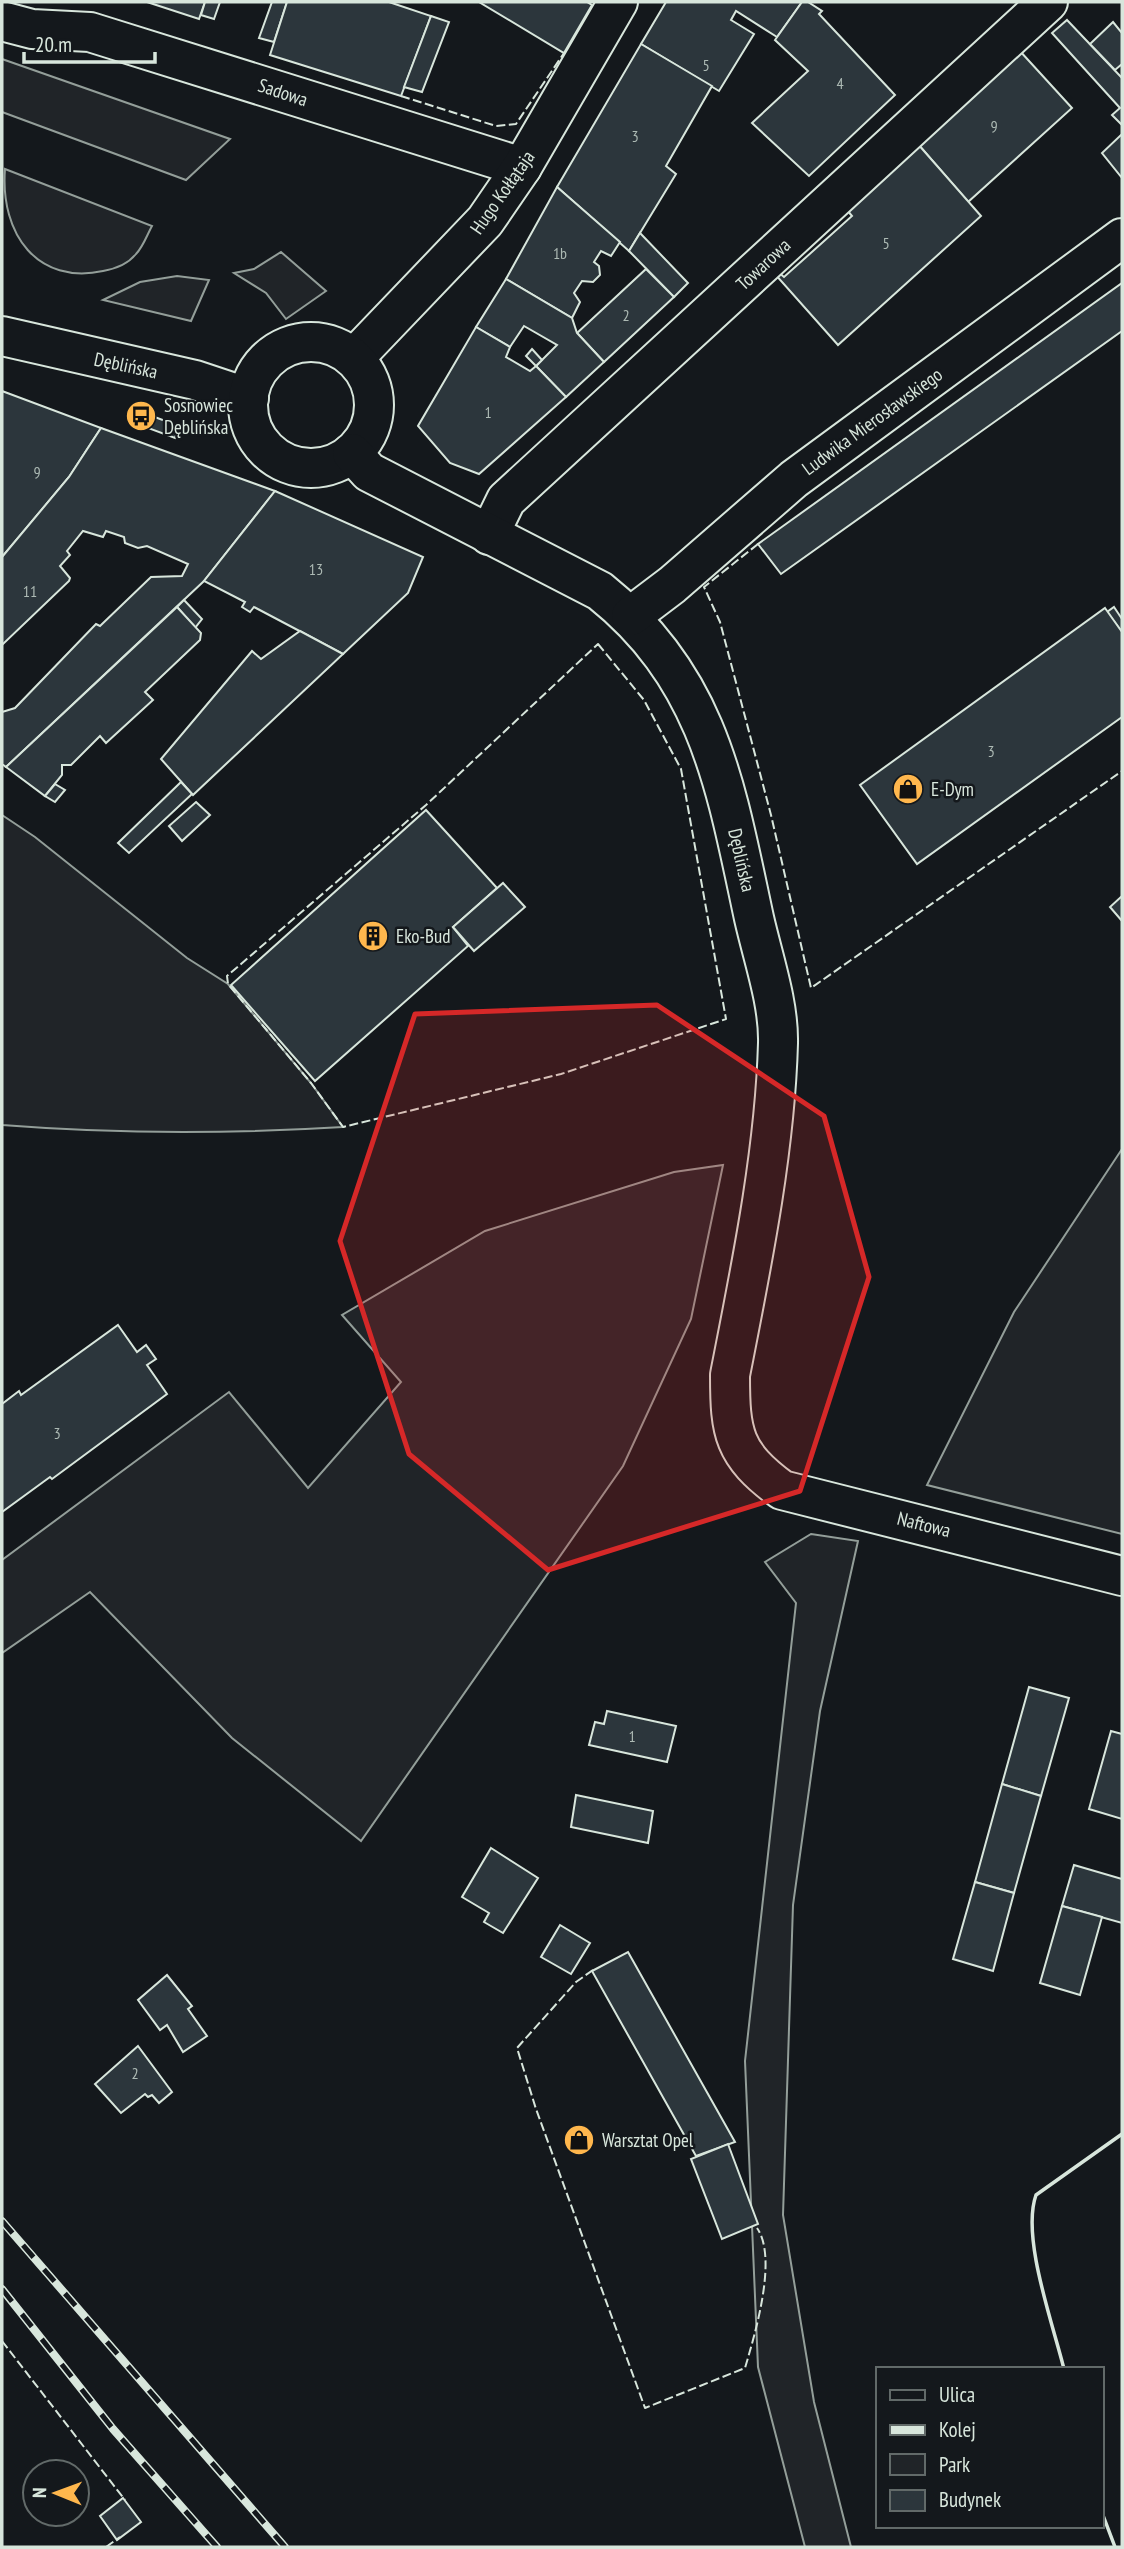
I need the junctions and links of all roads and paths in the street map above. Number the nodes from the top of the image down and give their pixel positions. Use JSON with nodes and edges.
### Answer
{"nodes":[{"id":1,"x":618,"y":2,"type":"edge"},
{"id":2,"x":1048,"y":2,"type":"edge"},
{"id":3,"x":2,"y":21,"type":"edge"},
{"id":4,"x":522,"y":167,"type":"junction"},
{"id":5,"x":1122,"y":238,"type":"edge"},
{"id":6,"x":2,"y":336,"type":"edge"},
{"id":7,"x":354,"y":358,"type":"junction"},
{"id":8,"x":249,"y":398,"type":"junction"},
{"id":9,"x":352,"y":453,"type":"junction"},
{"id":10,"x":489,"y":535,"type":"junction"},
{"id":11,"x":631,"y":616,"type":"junction"},
{"id":12,"x":740,"y":1450,"type":"joint"},
{"id":13,"x":1122,"y":1576,"type":"edge"}],
"edges":[{"from":1,"to":4,"type":"street","name":"Hugo Kołłątaja"},
{"from":2,"to":10,"type":"street","name":"Towarowa"},
{"from":3,"to":4,"type":"street","name":"Sadowa"},
{"from":4,"to":7,"type":"street","name":"Hugo Kołłątaja"},
{"from":5,"to":11,"type":"street","name":"Ludwika Mierosławskiego"},
{"from":6,"to":8,"type":"street","name":"Dęblińska"},
{"from":7,"to":8,"type":"street"},
{"from":7,"to":9,"type":"street"},
{"from":8,"to":9,"type":"street"},
{"from":9,"to":10,"type":"street","name":"Dęblińska"},
{"from":10,"to":11,"type":"street","name":"Dęblińska"},
{"from":11,"to":12,"type":"street","name":"Dęblińska"},
{"from":12,"to":13,"type":"street","name":"Naftowa"}]}
